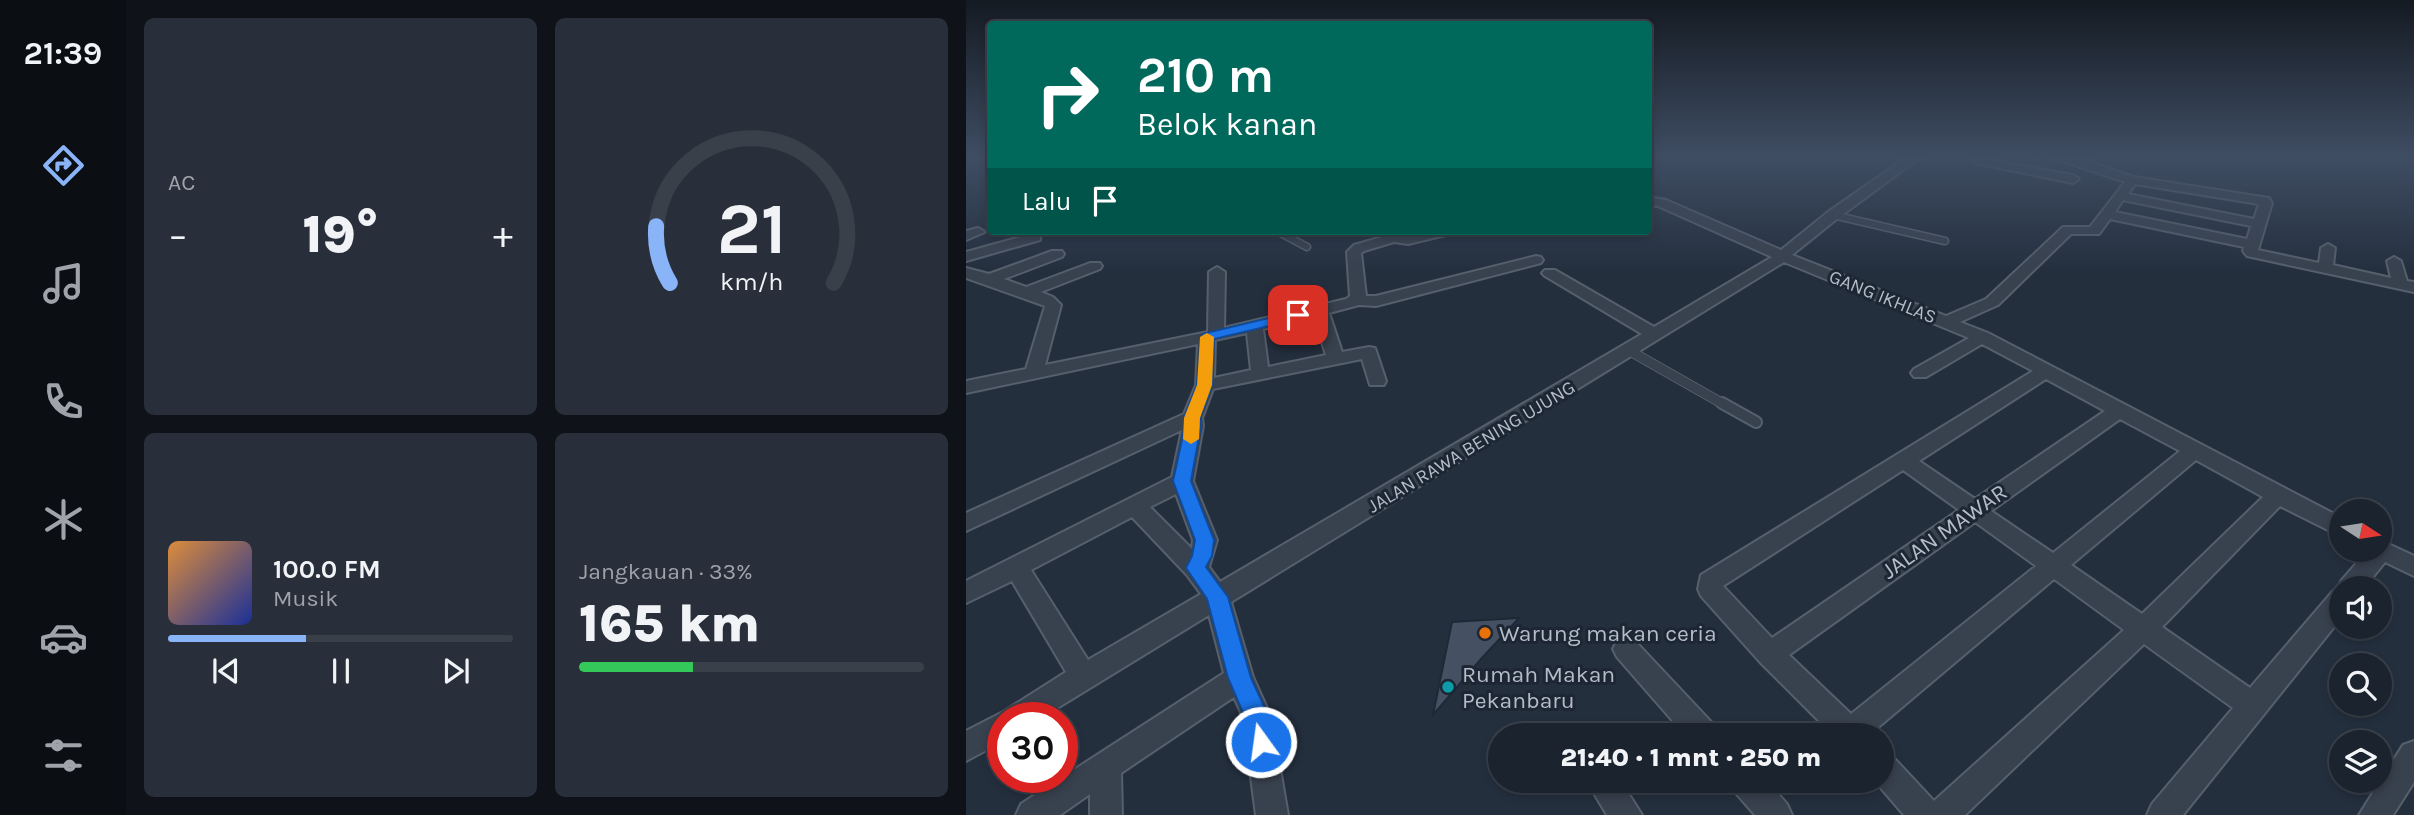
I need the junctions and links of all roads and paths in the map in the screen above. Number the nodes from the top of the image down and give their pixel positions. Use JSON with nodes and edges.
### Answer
{"nodes":[{"id":1,"x":1861,"y":195,"type":"edge"},
{"id":2,"x":2226,"y":195,"type":"edge"},
{"id":3,"x":2121,"y":197,"type":"joint"},
{"id":4,"x":1652,"y":201,"type":"edge"},
{"id":5,"x":1833,"y":215,"type":"junction"},
{"id":6,"x":2108,"y":215,"type":"junction"},
{"id":7,"x":2261,"y":224,"type":"junction"},
{"id":8,"x":1284,"y":235,"type":"edge"},
{"id":9,"x":1387,"y":235,"type":"edge"},
{"id":10,"x":1431,"y":235,"type":"edge"},
{"id":11,"x":1035,"y":237,"type":"dead end"},
{"id":12,"x":1945,"y":242,"type":"dead end"},
{"id":13,"x":2252,"y":244,"type":"junction"},
{"id":14,"x":1307,"y":247,"type":"dead end"},
{"id":15,"x":2328,"y":248,"type":"dead end"},
{"id":16,"x":1057,"y":254,"type":"dead end"},
{"id":17,"x":966,"y":257,"type":"edge"},
{"id":18,"x":1784,"y":257,"type":"junction"},
{"id":19,"x":1536,"y":260,"type":"dead end"},
{"id":20,"x":2394,"y":261,"type":"dead end"},
{"id":21,"x":1095,"y":266,"type":"dead end"},
{"id":22,"x":2325,"y":269,"type":"junction"},
{"id":23,"x":1217,"y":272,"type":"dead end"},
{"id":24,"x":966,"y":273,"type":"edge"},
{"id":25,"x":1550,"y":273,"type":"dead end"},
{"id":26,"x":990,"y":279,"type":"junction"},
{"id":27,"x":2407,"y":286,"type":"edge"},
{"id":28,"x":1027,"y":292,"type":"junction"},
{"id":29,"x":1355,"y":300,"type":"junction"},
{"id":30,"x":1320,"y":310,"type":"junction"},
{"id":31,"x":1947,"y":322,"type":"junction"},
{"id":32,"x":1254,"y":324,"type":"junction"},
{"id":33,"x":1211,"y":335,"type":"junction"},
{"id":34,"x":1656,"y":335,"type":"junction"},
{"id":35,"x":1982,"y":337,"type":"junction"},
{"id":36,"x":1630,"y":351,"type":"junction"},
{"id":37,"x":1335,"y":357,"type":"junction"},
{"id":38,"x":2046,"y":371,"type":"junction"},
{"id":39,"x":1034,"y":373,"type":"junction"},
{"id":40,"x":1260,"y":373,"type":"junction"},
{"id":41,"x":1920,"y":373,"type":"dead end"},
{"id":42,"x":1377,"y":381,"type":"dead end"},
{"id":43,"x":1205,"y":385,"type":"junction"},
{"id":44,"x":966,"y":387,"type":"edge"},
{"id":45,"x":2119,"y":410,"type":"junction"},
{"id":46,"x":1192,"y":418,"type":"junction"},
{"id":47,"x":1756,"y":422,"type":"dead end"},
{"id":48,"x":2195,"y":450,"type":"junction"},
{"id":49,"x":1903,"y":460,"type":"junction"},
{"id":50,"x":1182,"y":481,"type":"junction"},
{"id":51,"x":2278,"y":495,"type":"junction"},
{"id":52,"x":1135,"y":506,"type":"junction"},
{"id":53,"x":1974,"y":510,"type":"junction"},
{"id":54,"x":2329,"y":522,"type":"edge"},
{"id":55,"x":966,"y":523,"type":"edge"},
{"id":56,"x":2392,"y":556,"type":"edge"},
{"id":57,"x":2371,"y":562,"type":"edge"},
{"id":58,"x":2054,"y":566,"type":"junction"},
{"id":59,"x":1016,"y":567,"type":"junction"},
{"id":60,"x":2414,"y":567,"type":"edge"},
{"id":61,"x":1196,"y":568,"type":"junction"},
{"id":62,"x":2359,"y":576,"type":"edge"},
{"id":63,"x":966,"y":593,"type":"edge"},
{"id":64,"x":1217,"y":597,"type":"junction"},
{"id":65,"x":2329,"y":614,"type":"edge"},
{"id":66,"x":2143,"y":629,"type":"junction"},
{"id":67,"x":1626,"y":649,"type":"dead end"},
{"id":68,"x":1770,"y":654,"type":"junction"},
{"id":69,"x":1084,"y":677,"type":"junction"},
{"id":70,"x":1239,"y":678,"type":"junction"},
{"id":71,"x":1042,"y":702,"type":"edge"},
{"id":72,"x":2253,"y":706,"type":"junction"},
{"id":73,"x":1693,"y":723,"type":"edge"},
{"id":74,"x":1842,"y":723,"type":"edge"},
{"id":75,"x":1864,"y":723,"type":"edge"},
{"id":76,"x":987,"y":735,"type":"edge"},
{"id":77,"x":966,"y":747,"type":"edge"},
{"id":78,"x":2414,"y":755,"type":"edge"},
{"id":79,"x":1106,"y":766,"type":"junction"},
{"id":80,"x":1894,"y":780,"type":"edge"},
{"id":81,"x":1610,"y":793,"type":"edge"},
{"id":82,"x":1757,"y":793,"type":"edge"},
{"id":83,"x":1032,"y":815,"type":"edge"},
{"id":84,"x":1106,"y":815,"type":"edge"},
{"id":85,"x":1272,"y":815,"type":"edge"},
{"id":86,"x":1626,"y":815,"type":"edge"},
{"id":87,"x":1776,"y":815,"type":"edge"},
{"id":88,"x":1925,"y":815,"type":"edge"},
{"id":89,"x":1942,"y":815,"type":"edge"},
{"id":90,"x":2163,"y":815,"type":"edge"},
{"id":91,"x":2375,"y":815,"type":"edge"}],
"edges":[{"from":1,"to":5,"type":"street","name":"JALAN RAWA BENING UJUNG"},
{"from":2,"to":7,"type":"street"},
{"from":3,"to":6,"type":"street"},
{"from":3,"to":7,"type":"street"},
{"from":4,"to":18,"type":"street","name":"GANG IKHLAS"},
{"from":5,"to":12,"type":"lane"},
{"from":5,"to":18,"type":"street","name":"JALAN RAWA BENING UJUNG"},
{"from":6,"to":13,"type":"street"},
{"from":6,"to":31,"type":"street"},
{"from":7,"to":13,"type":"street"},
{"from":8,"to":14,"type":"lane"},
{"from":9,"to":10,"type":"street"},
{"from":9,"to":29,"type":"street"},
{"from":11,"to":17,"type":"street"},
{"from":13,"to":22,"type":"street"},
{"from":15,"to":22,"type":"street"},
{"from":16,"to":26,"type":"street"},
{"from":18,"to":31,"type":"street","name":"GANG IKHLAS"},
{"from":18,"to":34,"type":"street","name":"JALAN RAWA BENING UJUNG"},
{"from":19,"to":29,"type":"street"},
{"from":20,"to":27,"type":"street"},
{"from":21,"to":28,"type":"street"},
{"from":22,"to":27,"type":"street"},
{"from":23,"to":33,"type":"street"},
{"from":24,"to":26,"type":"street"},
{"from":25,"to":34,"type":"street"},
{"from":26,"to":28,"type":"street"},
{"from":28,"to":39,"type":"street"},
{"from":29,"to":30,"type":"street"},
{"from":30,"to":32,"type":"street"},
{"from":30,"to":37,"type":"street"},
{"from":31,"to":35,"type":"street","name":"GANG IKHLAS"},
{"from":32,"to":33,"type":"street"},
{"from":32,"to":40,"type":"street"},
{"from":33,"to":39,"type":"street"},
{"from":33,"to":43,"type":"street"},
{"from":34,"to":36,"type":"street","name":"JALAN RAWA BENING UJUNG"},
{"from":35,"to":38,"type":"street","name":"GANG IKHLAS"},
{"from":35,"to":41,"type":"street"},
{"from":36,"to":47,"type":"lane"},
{"from":36,"to":64,"type":"street","name":"JALAN RAWA BENING UJUNG"},
{"from":37,"to":40,"type":"street"},
{"from":37,"to":42,"type":"street"},
{"from":38,"to":45,"type":"street","name":"GANG IKHLAS"},
{"from":38,"to":49,"type":"street"},
{"from":39,"to":44,"type":"street"},
{"from":40,"to":43,"type":"street"},
{"from":43,"to":46,"type":"street"},
{"from":45,"to":48,"type":"street","name":"GANG IKHLAS"},
{"from":45,"to":53,"type":"street","name":"JALAN MAWAR"},
{"from":46,"to":50,"type":"street"},
{"from":46,"to":55,"type":"street"},
{"from":48,"to":51,"type":"street","name":"GANG IKHLAS"},
{"from":48,"to":58,"type":"street"},
{"from":49,"to":53,"type":"street"},
{"from":49,"to":68,"type":"street"},
{"from":50,"to":52,"type":"street"},
{"from":50,"to":61,"type":"street"},
{"from":51,"to":54,"type":"street","name":"GANG IKHLAS"},
{"from":51,"to":66,"type":"street"},
{"from":52,"to":59,"type":"street"},
{"from":52,"to":61,"type":"street"},
{"from":53,"to":58,"type":"street"},
{"from":53,"to":68,"type":"street","name":"JALAN MAWAR"},
{"from":56,"to":60,"type":"street"},
{"from":57,"to":62,"type":"street"},
{"from":58,"to":66,"type":"street"},
{"from":58,"to":75,"type":"street"},
{"from":59,"to":63,"type":"street"},
{"from":59,"to":69,"type":"street"},
{"from":61,"to":64,"type":"street"},
{"from":64,"to":69,"type":"street","name":"JALAN RAWA BENING UJUNG"},
{"from":64,"to":70,"type":"street"},
{"from":65,"to":72,"type":"street"},
{"from":66,"to":72,"type":"street"},
{"from":66,"to":89,"type":"street"},
{"from":67,"to":73,"type":"street"},
{"from":68,"to":74,"type":"street"},
{"from":69,"to":71,"type":"street","name":"JALAN RAWA BENING UJUNG"},
{"from":70,"to":79,"type":"street"},
{"from":70,"to":85,"type":"street"},
{"from":72,"to":90,"type":"street"},
{"from":76,"to":77,"type":"street"},
{"from":78,"to":91,"type":"street"},
{"from":79,"to":83,"type":"street"},
{"from":79,"to":84,"type":"street"},
{"from":80,"to":88,"type":"street"},
{"from":81,"to":86,"type":"street"},
{"from":82,"to":87,"type":"street"}]}
